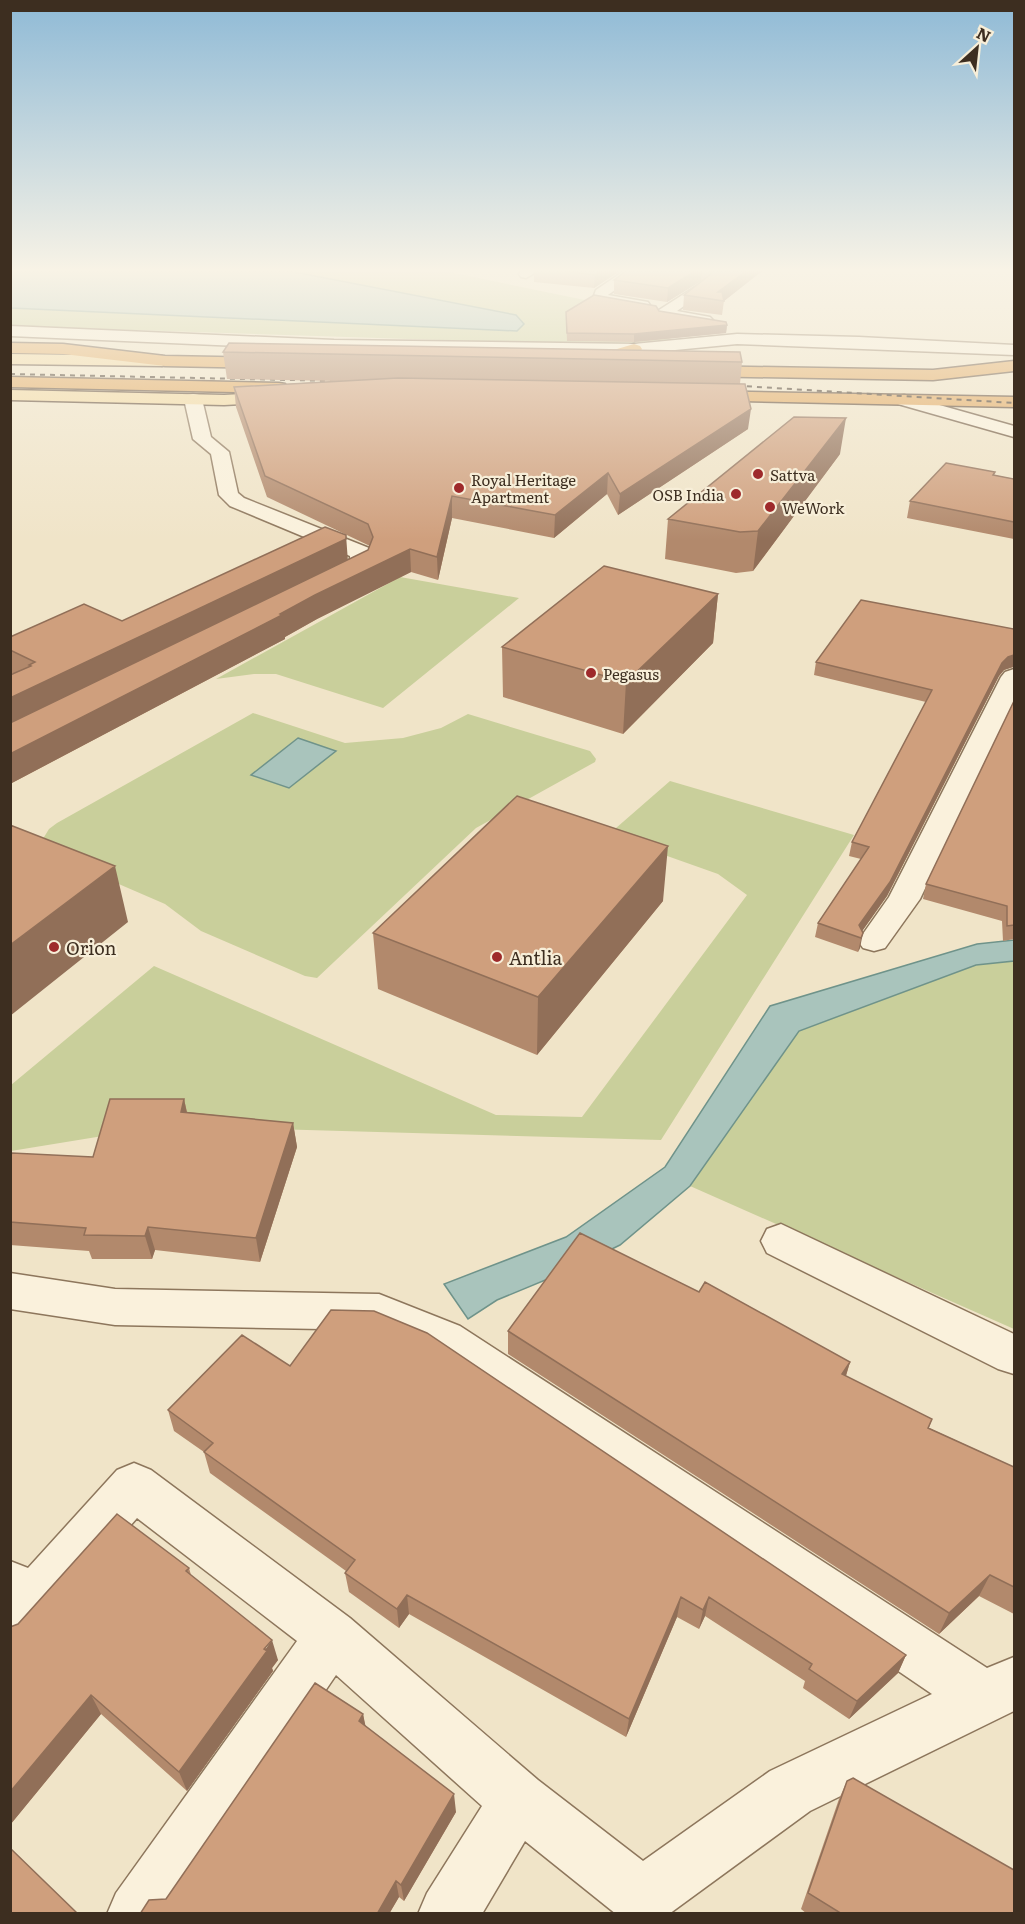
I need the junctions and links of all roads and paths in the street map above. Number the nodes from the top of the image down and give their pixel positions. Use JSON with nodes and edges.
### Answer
{"nodes":[{"id":1,"x":148,"y":361,"type":"edge"},
{"id":2,"x":165,"y":361,"type":"joint"},
{"id":3,"x":592,"y":361,"type":"edge"},
{"id":4,"x":283,"y":363,"type":"edge"},
{"id":5,"x":1014,"y":366,"type":"edge"},
{"id":6,"x":618,"y":369,"type":"edge"},
{"id":7,"x":676,"y":370,"type":"edge"},
{"id":8,"x":933,"y":375,"type":"junction"},
{"id":9,"x":1014,"y":377,"type":"edge"},
{"id":10,"x":10,"y":382,"type":"edge"},
{"id":11,"x":296,"y":392,"type":"edge"},
{"id":12,"x":193,"y":393,"type":"junction"},
{"id":13,"x":10,"y":395,"type":"edge"},
{"id":14,"x":686,"y":396,"type":"edge"},
{"id":15,"x":904,"y":400,"type":"junction"},
{"id":16,"x":1014,"y":402,"type":"edge"},
{"id":17,"x":1014,"y":432,"type":"edge"},
{"id":18,"x":308,"y":592,"type":"edge"},
{"id":19,"x":1014,"y":677,"type":"edge"},
{"id":20,"x":874,"y":941,"type":"dead end"},
{"id":21,"x":781,"y":1241,"type":"dead end"},
{"id":22,"x":10,"y":1291,"type":"edge"},
{"id":23,"x":1014,"y":1355,"type":"edge"},
{"id":24,"x":17,"y":1604,"type":"edge"},
{"id":25,"x":332,"y":1636,"type":"junction"},
{"id":26,"x":1000,"y":1691,"type":"edge"},
{"id":27,"x":518,"y":1800,"type":"junction"},
{"id":28,"x":651,"y":1905,"type":"edge"},
{"id":29,"x":137,"y":1914,"type":"edge"},
{"id":30,"x":448,"y":1914,"type":"edge"}],
"edges":[{"from":1,"to":2,"type":"main road"},
{"from":2,"to":4,"type":"highway"},
{"from":3,"to":6,"type":"highway"},
{"from":5,"to":8,"type":"highway"},
{"from":7,"to":8,"type":"highway"},
{"from":8,"to":9,"type":"highway"},
{"from":10,"to":12,"type":"highway"},
{"from":11,"to":12,"type":"main road"},
{"from":12,"to":13,"type":"main road"},
{"from":12,"to":18,"type":"street"},
{"from":14,"to":15,"type":"highway"},
{"from":15,"to":16,"type":"highway"},
{"from":15,"to":17,"type":"street"},
{"from":19,"to":20,"type":"street"},
{"from":21,"to":23,"type":"street"},
{"from":22,"to":26,"type":"street"},
{"from":24,"to":25,"type":"street"},
{"from":25,"to":27,"type":"street"},
{"from":25,"to":29,"type":"street"},
{"from":26,"to":28,"type":"street"},
{"from":27,"to":28,"type":"street"},
{"from":27,"to":30,"type":"street"}]}
